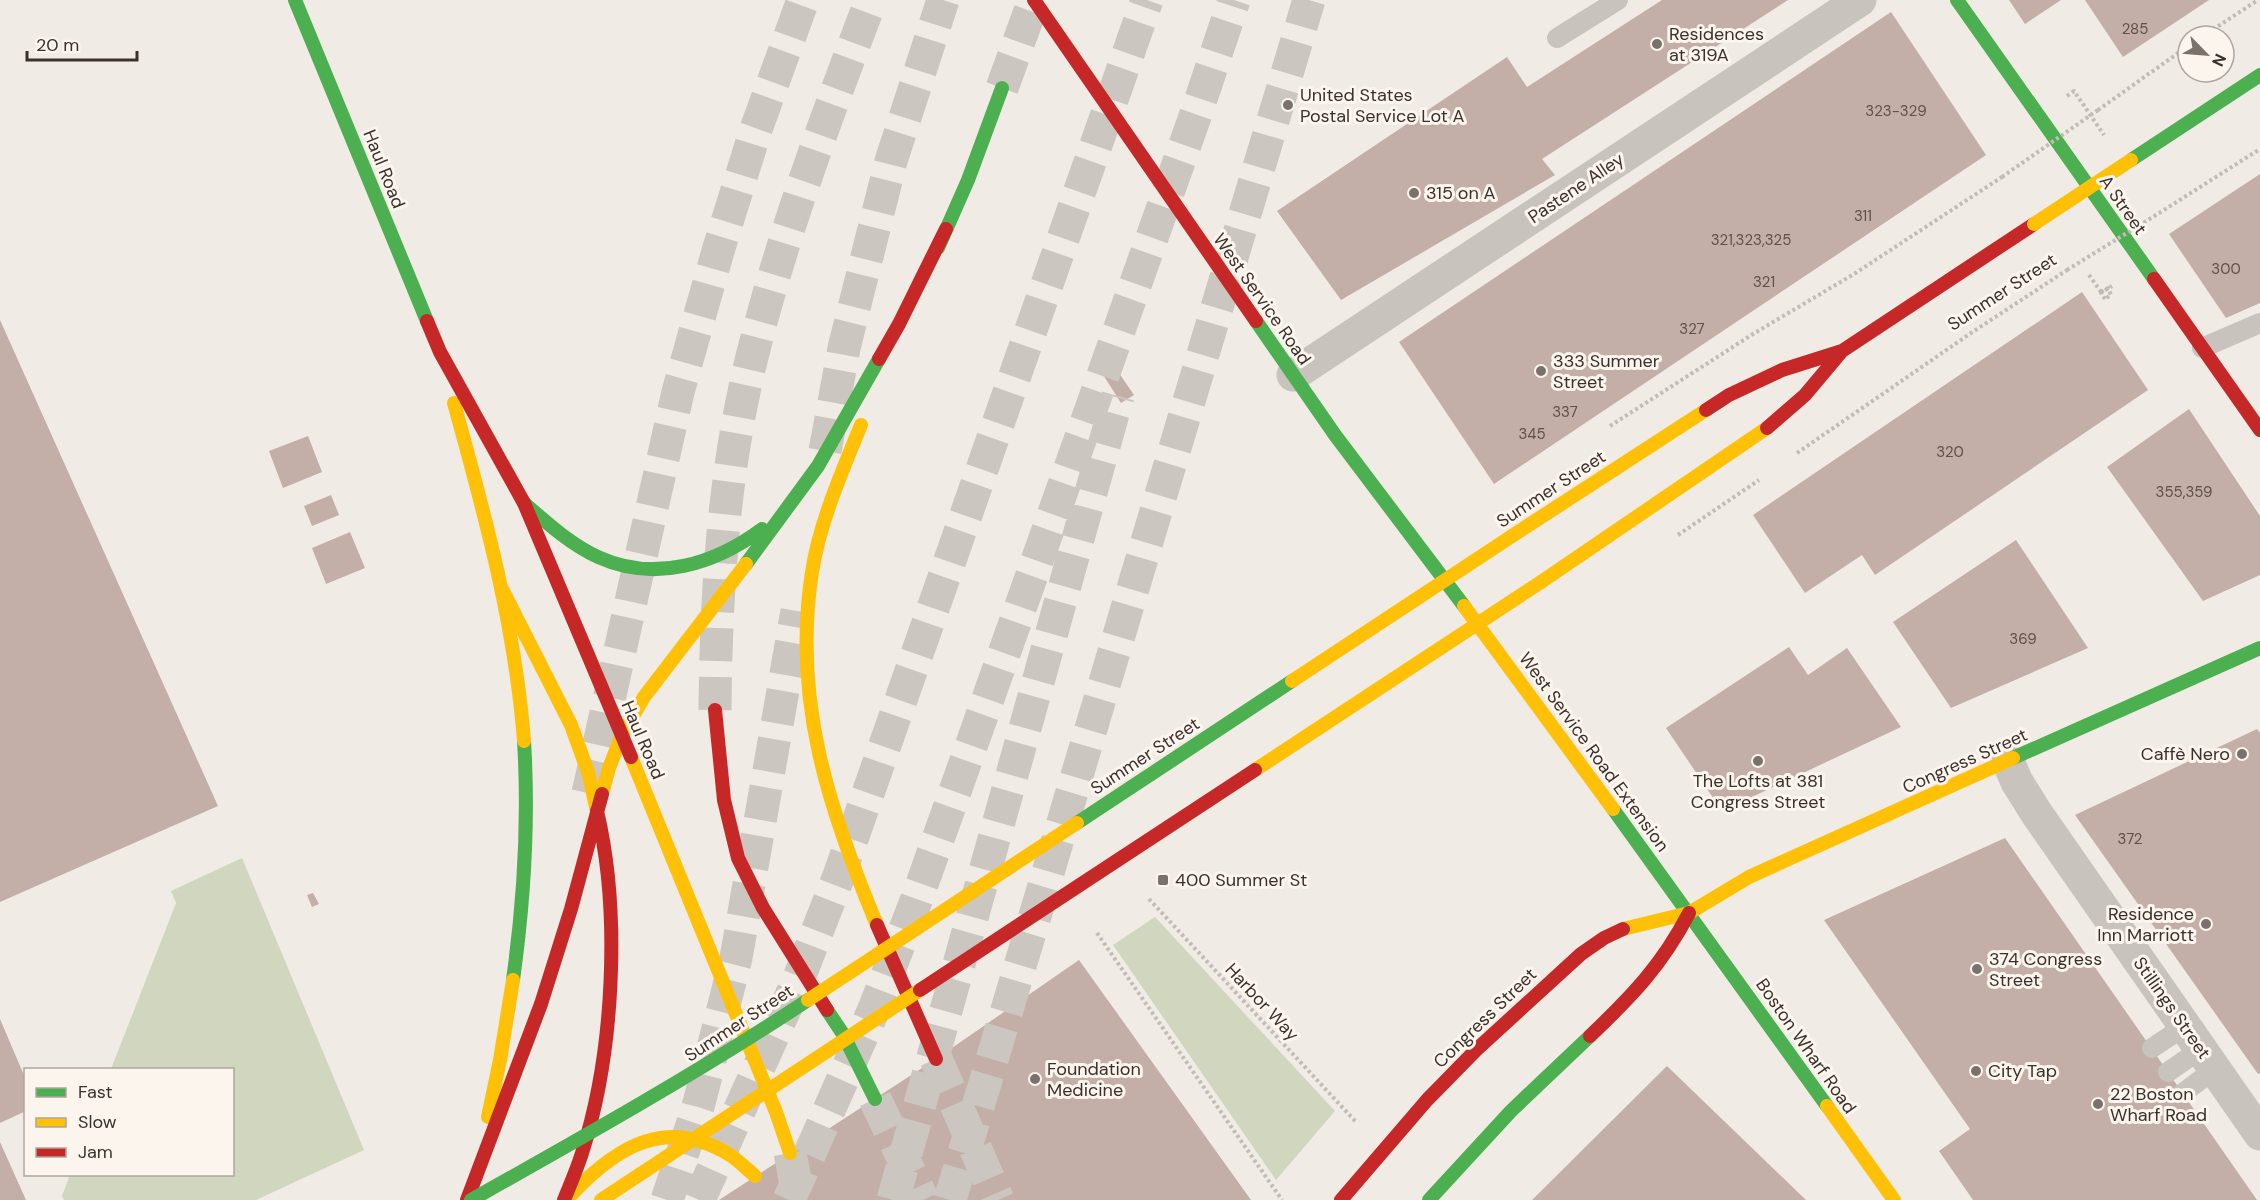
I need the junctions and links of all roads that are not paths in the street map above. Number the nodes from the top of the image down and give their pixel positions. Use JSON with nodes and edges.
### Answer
{"nodes":[{"id":1,"x":295,"y":0,"type":"edge"},
{"id":2,"x":1034,"y":0,"type":"edge"},
{"id":3,"x":1618,"y":0,"type":"edge"},
{"id":4,"x":1860,"y":0,"type":"edge"},
{"id":5,"x":1957,"y":0,"type":"edge"},
{"id":6,"x":1557,"y":39,"type":"dead end"},
{"id":7,"x":2260,"y":75,"type":"edge"},
{"id":8,"x":1002,"y":88,"type":"tunnel mouth"},
{"id":9,"x":946,"y":229,"type":"junction"},
{"id":10,"x":2260,"y":323,"type":"edge"},
{"id":11,"x":2202,"y":348,"type":"junction"},
{"id":12,"x":1842,"y":351,"type":"junction"},
{"id":13,"x":440,"y":352,"type":"junction"},
{"id":14,"x":1293,"y":375,"type":"junction"},
{"id":15,"x":2260,"y":430,"type":"edge"},
{"id":16,"x":796,"y":498,"type":"junction"},
{"id":17,"x":524,"y":503,"type":"junction"},
{"id":18,"x":503,"y":591,"type":"junction"},
{"id":19,"x":1469,"y":612,"type":"joint"},
{"id":20,"x":2259,"y":651,"type":"edge"},
{"id":21,"x":715,"y":710,"type":"tunnel mouth"},
{"id":22,"x":622,"y":735,"type":"junction"},
{"id":23,"x":2008,"y":761,"type":"junction"},
{"id":24,"x":597,"y":814,"type":"junction"},
{"id":25,"x":1689,"y":913,"type":"junction"},
{"id":26,"x":2152,"y":1048,"type":"dead end"},
{"id":27,"x":2200,"y":1048,"type":"junction"},
{"id":28,"x":936,"y":1059,"type":"tunnel mouth"},
{"id":29,"x":2168,"y":1072,"type":"dead end"},
{"id":30,"x":2183,"y":1093,"type":"dead end"},
{"id":31,"x":875,"y":1099,"type":"tunnel mouth"},
{"id":32,"x":2260,"y":1134,"type":"edge"},
{"id":33,"x":790,"y":1153,"type":"tunnel mouth"},
{"id":34,"x":755,"y":1176,"type":"dead end"},
{"id":35,"x":468,"y":1200,"type":"edge"},
{"id":36,"x":566,"y":1200,"type":"edge"},
{"id":37,"x":601,"y":1200,"type":"edge"},
{"id":38,"x":1341,"y":1200,"type":"edge"},
{"id":39,"x":1430,"y":1200,"type":"edge"},
{"id":40,"x":1894,"y":1200,"type":"edge"}],
"edges":[{"from":1,"to":13,"type":"main road","name":"Haul Road"},
{"from":2,"to":14,"type":"main road","name":"West Service Road"},
{"from":3,"to":6,"type":"lane"},
{"from":4,"to":14,"type":"street","name":"Pastene Alley"},
{"from":5,"to":11,"type":"main road","name":"A Street"},
{"from":7,"to":12,"type":"main road","name":"Summer Street","bridge":true},
{"from":8,"to":9,"type":"main road"},
{"from":9,"to":16,"type":"main road"},
{"from":9,"to":28,"type":"main road"},
{"from":10,"to":11,"type":"lane"},
{"from":11,"to":15,"type":"main road","name":"A Street"},
{"from":12,"to":35,"type":"main road","name":"Summer Street","bridge":true},
{"from":12,"to":37,"type":"main road","name":"Summer Street","bridge":true},
{"from":13,"to":17,"type":"main road","name":"Haul Road"},
{"from":13,"to":18,"type":"main road","name":"Haul Road"},
{"from":14,"to":19,"type":"main road","name":"West Service Road"},
{"from":16,"to":17,"type":"main road"},
{"from":16,"to":22,"type":"main road"},
{"from":17,"to":22,"type":"main road","name":"Haul Road"},
{"from":18,"to":24,"type":"main road"},
{"from":18,"to":35,"type":"main road","name":"Haul Road"},
{"from":19,"to":25,"type":"main road","name":"West Service Road Extension"},
{"from":20,"to":23,"type":"main road","name":"Congress Street"},
{"from":21,"to":31,"type":"main road"},
{"from":22,"to":24,"type":"main road"},
{"from":22,"to":33,"type":"main road","name":"Haul Road"},
{"from":23,"to":25,"type":"main road","name":"Congress Street"},
{"from":23,"to":27,"type":"street","name":"Stillings Street"},
{"from":24,"to":35,"type":"main road"},
{"from":24,"to":36,"type":"main road"},
{"from":25,"to":38,"type":"main road","name":"Congress Street"},
{"from":25,"to":39,"type":"main road"},
{"from":25,"to":40,"type":"main road","name":"Boston Wharf Road"},
{"from":26,"to":27,"type":"lane"},
{"from":27,"to":29,"type":"lane"},
{"from":27,"to":30,"type":"lane"},
{"from":27,"to":32,"type":"street","name":"Stillings Street"},
{"from":34,"to":36,"type":"main road"}]}
